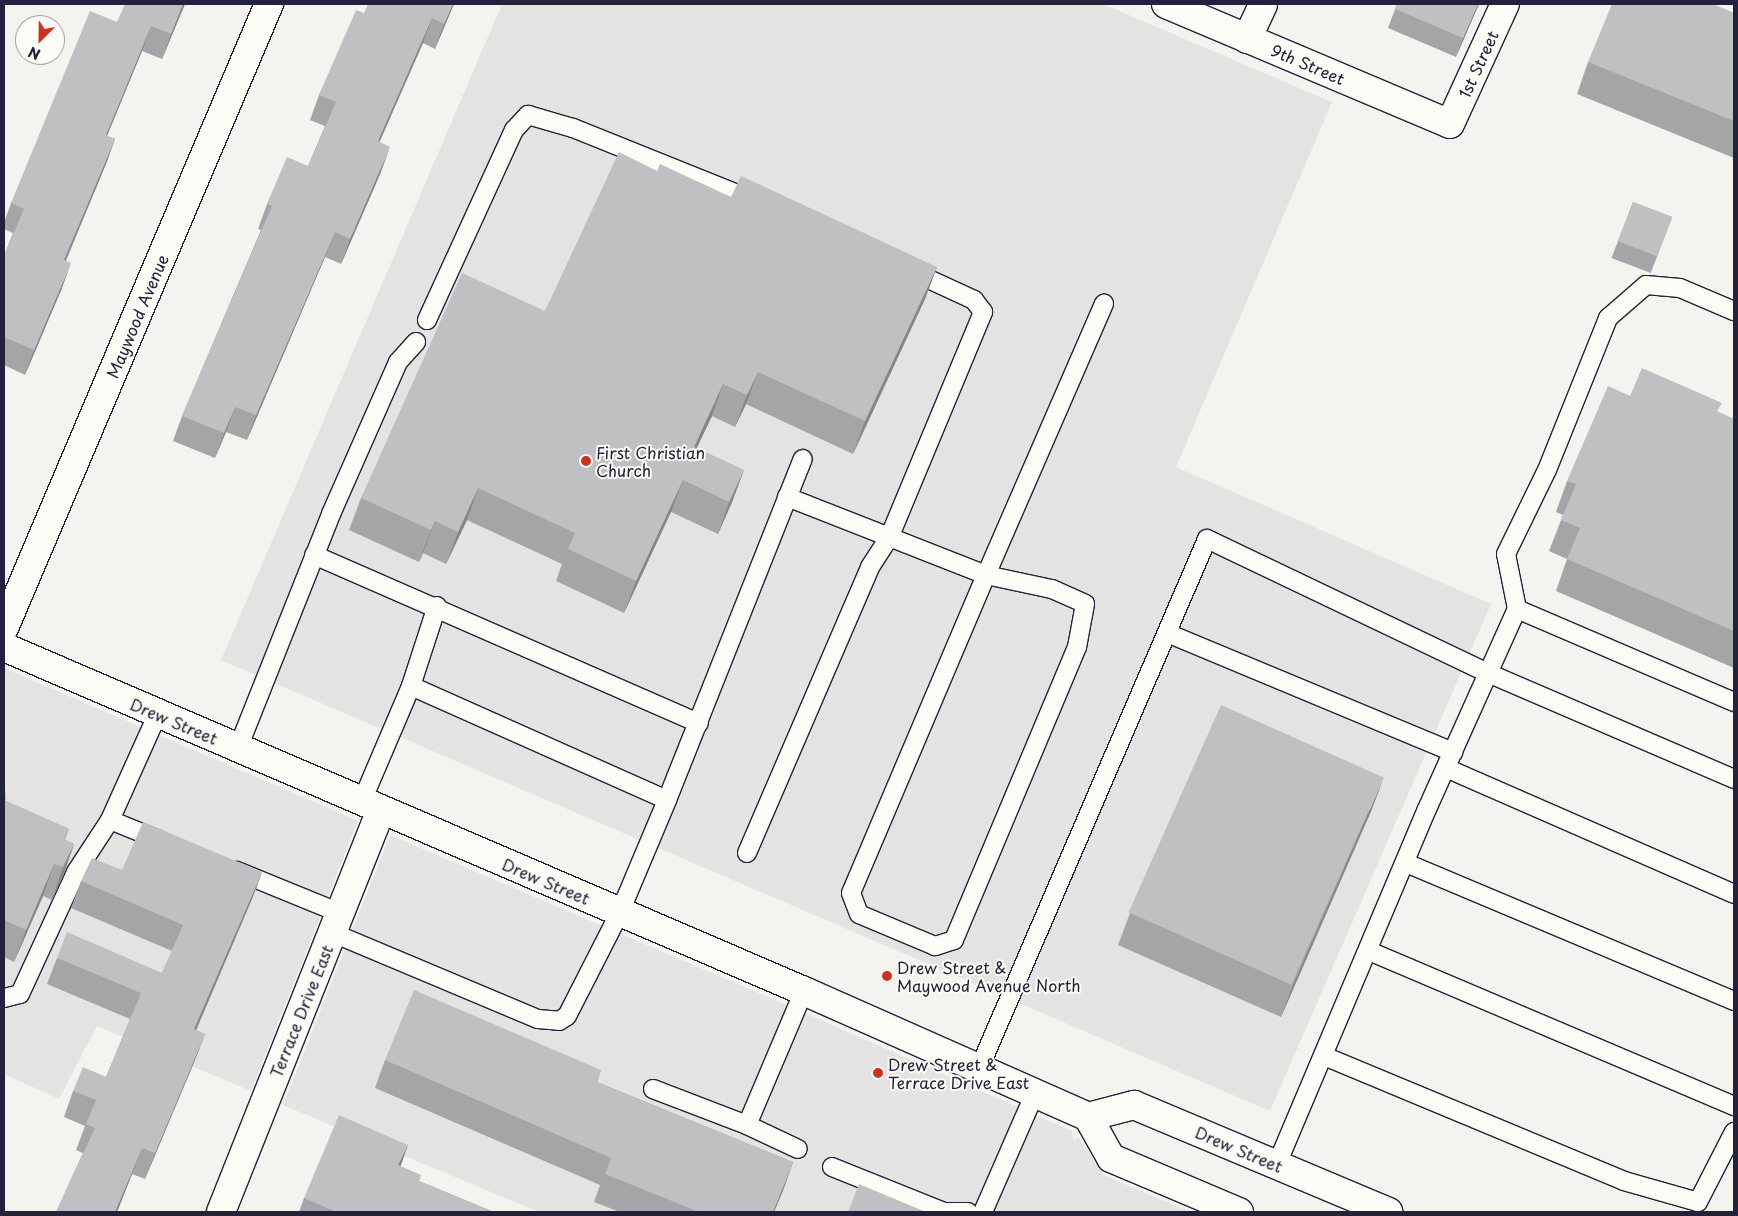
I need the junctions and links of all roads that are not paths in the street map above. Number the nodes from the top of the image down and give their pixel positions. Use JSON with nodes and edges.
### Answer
{"nodes":[{"id":1,"x":269,"y":4,"type":"edge"},
{"id":2,"x":1166,"y":4,"type":"edge"},
{"id":3,"x":1263,"y":4,"type":"edge"},
{"id":4,"x":1506,"y":4,"type":"edge"},
{"id":5,"x":1247,"y":39,"type":"junction"},
{"id":6,"x":1450,"y":124,"type":"joint"},
{"id":7,"x":775,"y":208,"type":"edge"},
{"id":8,"x":893,"y":262,"type":"edge"},
{"id":9,"x":1104,"y":303,"type":"dead end"},
{"id":10,"x":1734,"y":311,"type":"edge"},
{"id":11,"x":427,"y":320,"type":"dead end"},
{"id":12,"x":416,"y":342,"type":"dead end"},
{"id":13,"x":803,"y":459,"type":"dead end"},
{"id":14,"x":787,"y":497,"type":"junction"},
{"id":15,"x":889,"y":538,"type":"junction"},
{"id":16,"x":314,"y":555,"type":"junction"},
{"id":17,"x":986,"y":575,"type":"junction"},
{"id":18,"x":437,"y":606,"type":"junction"},
{"id":19,"x":1517,"y":609,"type":"junction"},
{"id":20,"x":4,"y":628,"type":"edge"},
{"id":21,"x":1167,"y":633,"type":"junction"},
{"id":22,"x":4,"y":648,"type":"edge"},
{"id":23,"x":1488,"y":673,"type":"junction"},
{"id":24,"x":411,"y":686,"type":"junction"},
{"id":25,"x":1734,"y":702,"type":"edge"},
{"id":26,"x":158,"y":713,"type":"junction"},
{"id":27,"x":699,"y":723,"type":"junction"},
{"id":28,"x":238,"y":748,"type":"junction"},
{"id":29,"x":1450,"y":760,"type":"junction"},
{"id":30,"x":1734,"y":779,"type":"edge"},
{"id":31,"x":667,"y":800,"type":"junction"},
{"id":32,"x":371,"y":806,"type":"junction"},
{"id":33,"x":110,"y":820,"type":"junction"},
{"id":34,"x":175,"y":846,"type":"edge"},
{"id":35,"x":747,"y":854,"type":"dead end"},
{"id":36,"x":1406,"y":862,"type":"junction"},
{"id":37,"x":221,"y":864,"type":"edge"},
{"id":38,"x":1734,"y":894,"type":"edge"},
{"id":39,"x":620,"y":912,"type":"junction"},
{"id":40,"x":336,"y":923,"type":"junction"},
{"id":41,"x":1369,"y":951,"type":"junction"},
{"id":42,"x":804,"y":991,"type":"junction"},
{"id":43,"x":4,"y":998,"type":"edge"},
{"id":44,"x":1734,"y":1001,"type":"edge"},
{"id":45,"x":1324,"y":1056,"type":"junction"},
{"id":46,"x":979,"y":1069,"type":"junction"},
{"id":47,"x":653,"y":1089,"type":"dead end"},
{"id":48,"x":1034,"y":1093,"type":"junction"},
{"id":49,"x":1734,"y":1106,"type":"edge"},
{"id":50,"x":1088,"y":1117,"type":"junction"},
{"id":51,"x":747,"y":1125,"type":"junction"},
{"id":52,"x":1734,"y":1132,"type":"edge"},
{"id":53,"x":798,"y":1149,"type":"dead end"},
{"id":54,"x":1277,"y":1164,"type":"junction"},
{"id":55,"x":832,"y":1167,"type":"dead end"},
{"id":56,"x":1703,"y":1207,"type":"edge"},
{"id":57,"x":222,"y":1212,"type":"edge"},
{"id":58,"x":968,"y":1212,"type":"edge"},
{"id":59,"x":983,"y":1212,"type":"edge"},
{"id":60,"x":1238,"y":1212,"type":"edge"},
{"id":61,"x":1388,"y":1212,"type":"edge"}],
"edges":[{"from":1,"to":20,"type":"main road","name":"Maywood Avenue"},
{"from":2,"to":5,"type":"main road","name":"9th Street"},
{"from":3,"to":5,"type":"main road"},
{"from":4,"to":6,"type":"main road","name":"1st Street"},
{"from":5,"to":6,"type":"main road","name":"9th Street"},
{"from":7,"to":11,"type":"lane"},
{"from":8,"to":15,"type":"lane"},
{"from":9,"to":17,"type":"lane"},
{"from":10,"to":19,"type":"lane"},
{"from":12,"to":16,"type":"lane"},
{"from":13,"to":14,"type":"lane"},
{"from":14,"to":15,"type":"lane"},
{"from":14,"to":27,"type":"lane"},
{"from":15,"to":17,"type":"lane"},
{"from":15,"to":35,"type":"lane"},
{"from":16,"to":18,"type":"lane"},
{"from":16,"to":28,"type":"lane"},
{"from":17,"to":17,"type":"lane"},
{"from":18,"to":24,"type":"lane"},
{"from":18,"to":27,"type":"lane"},
{"from":19,"to":23,"type":"lane"},
{"from":19,"to":25,"type":"lane"},
{"from":21,"to":23,"type":"lane"},
{"from":21,"to":29,"type":"lane"},
{"from":21,"to":46,"type":"lane"},
{"from":22,"to":26,"type":"main road","name":"Drew Street"},
{"from":23,"to":29,"type":"lane"},
{"from":23,"to":30,"type":"lane"},
{"from":24,"to":31,"type":"lane"},
{"from":24,"to":32,"type":"lane"},
{"from":26,"to":28,"type":"main road","name":"Drew Street"},
{"from":26,"to":33,"type":"lane"},
{"from":27,"to":31,"type":"lane"},
{"from":28,"to":32,"type":"main road","name":"Drew Street"},
{"from":29,"to":36,"type":"lane"},
{"from":29,"to":38,"type":"lane"},
{"from":31,"to":39,"type":"lane"},
{"from":32,"to":39,"type":"main road","name":"Drew Street"},
{"from":32,"to":40,"type":"main road","name":"Terrace Drive East"},
{"from":33,"to":34,"type":"lane"},
{"from":33,"to":43,"type":"lane"},
{"from":36,"to":41,"type":"lane"},
{"from":36,"to":44,"type":"lane"},
{"from":37,"to":40,"type":"lane"},
{"from":39,"to":40,"type":"lane"},
{"from":39,"to":42,"type":"main road","name":"Drew Street"},
{"from":40,"to":57,"type":"main road","name":"Terrace Drive East"},
{"from":41,"to":45,"type":"lane"},
{"from":41,"to":49,"type":"lane"},
{"from":42,"to":46,"type":"main road","name":"Drew Street"},
{"from":42,"to":51,"type":"lane"},
{"from":45,"to":54,"type":"lane"},
{"from":45,"to":56,"type":"lane"},
{"from":46,"to":48,"type":"main road","name":"Drew Street"},
{"from":47,"to":51,"type":"lane"},
{"from":48,"to":50,"type":"main road","name":"Drew Street"},
{"from":48,"to":59,"type":"lane"},
{"from":50,"to":54,"type":"main road","name":"Drew Street"},
{"from":50,"to":60,"type":"main road"},
{"from":51,"to":53,"type":"lane"},
{"from":52,"to":56,"type":"lane"},
{"from":54,"to":61,"type":"main road","name":"Drew Street"},
{"from":55,"to":58,"type":"lane"}]}
